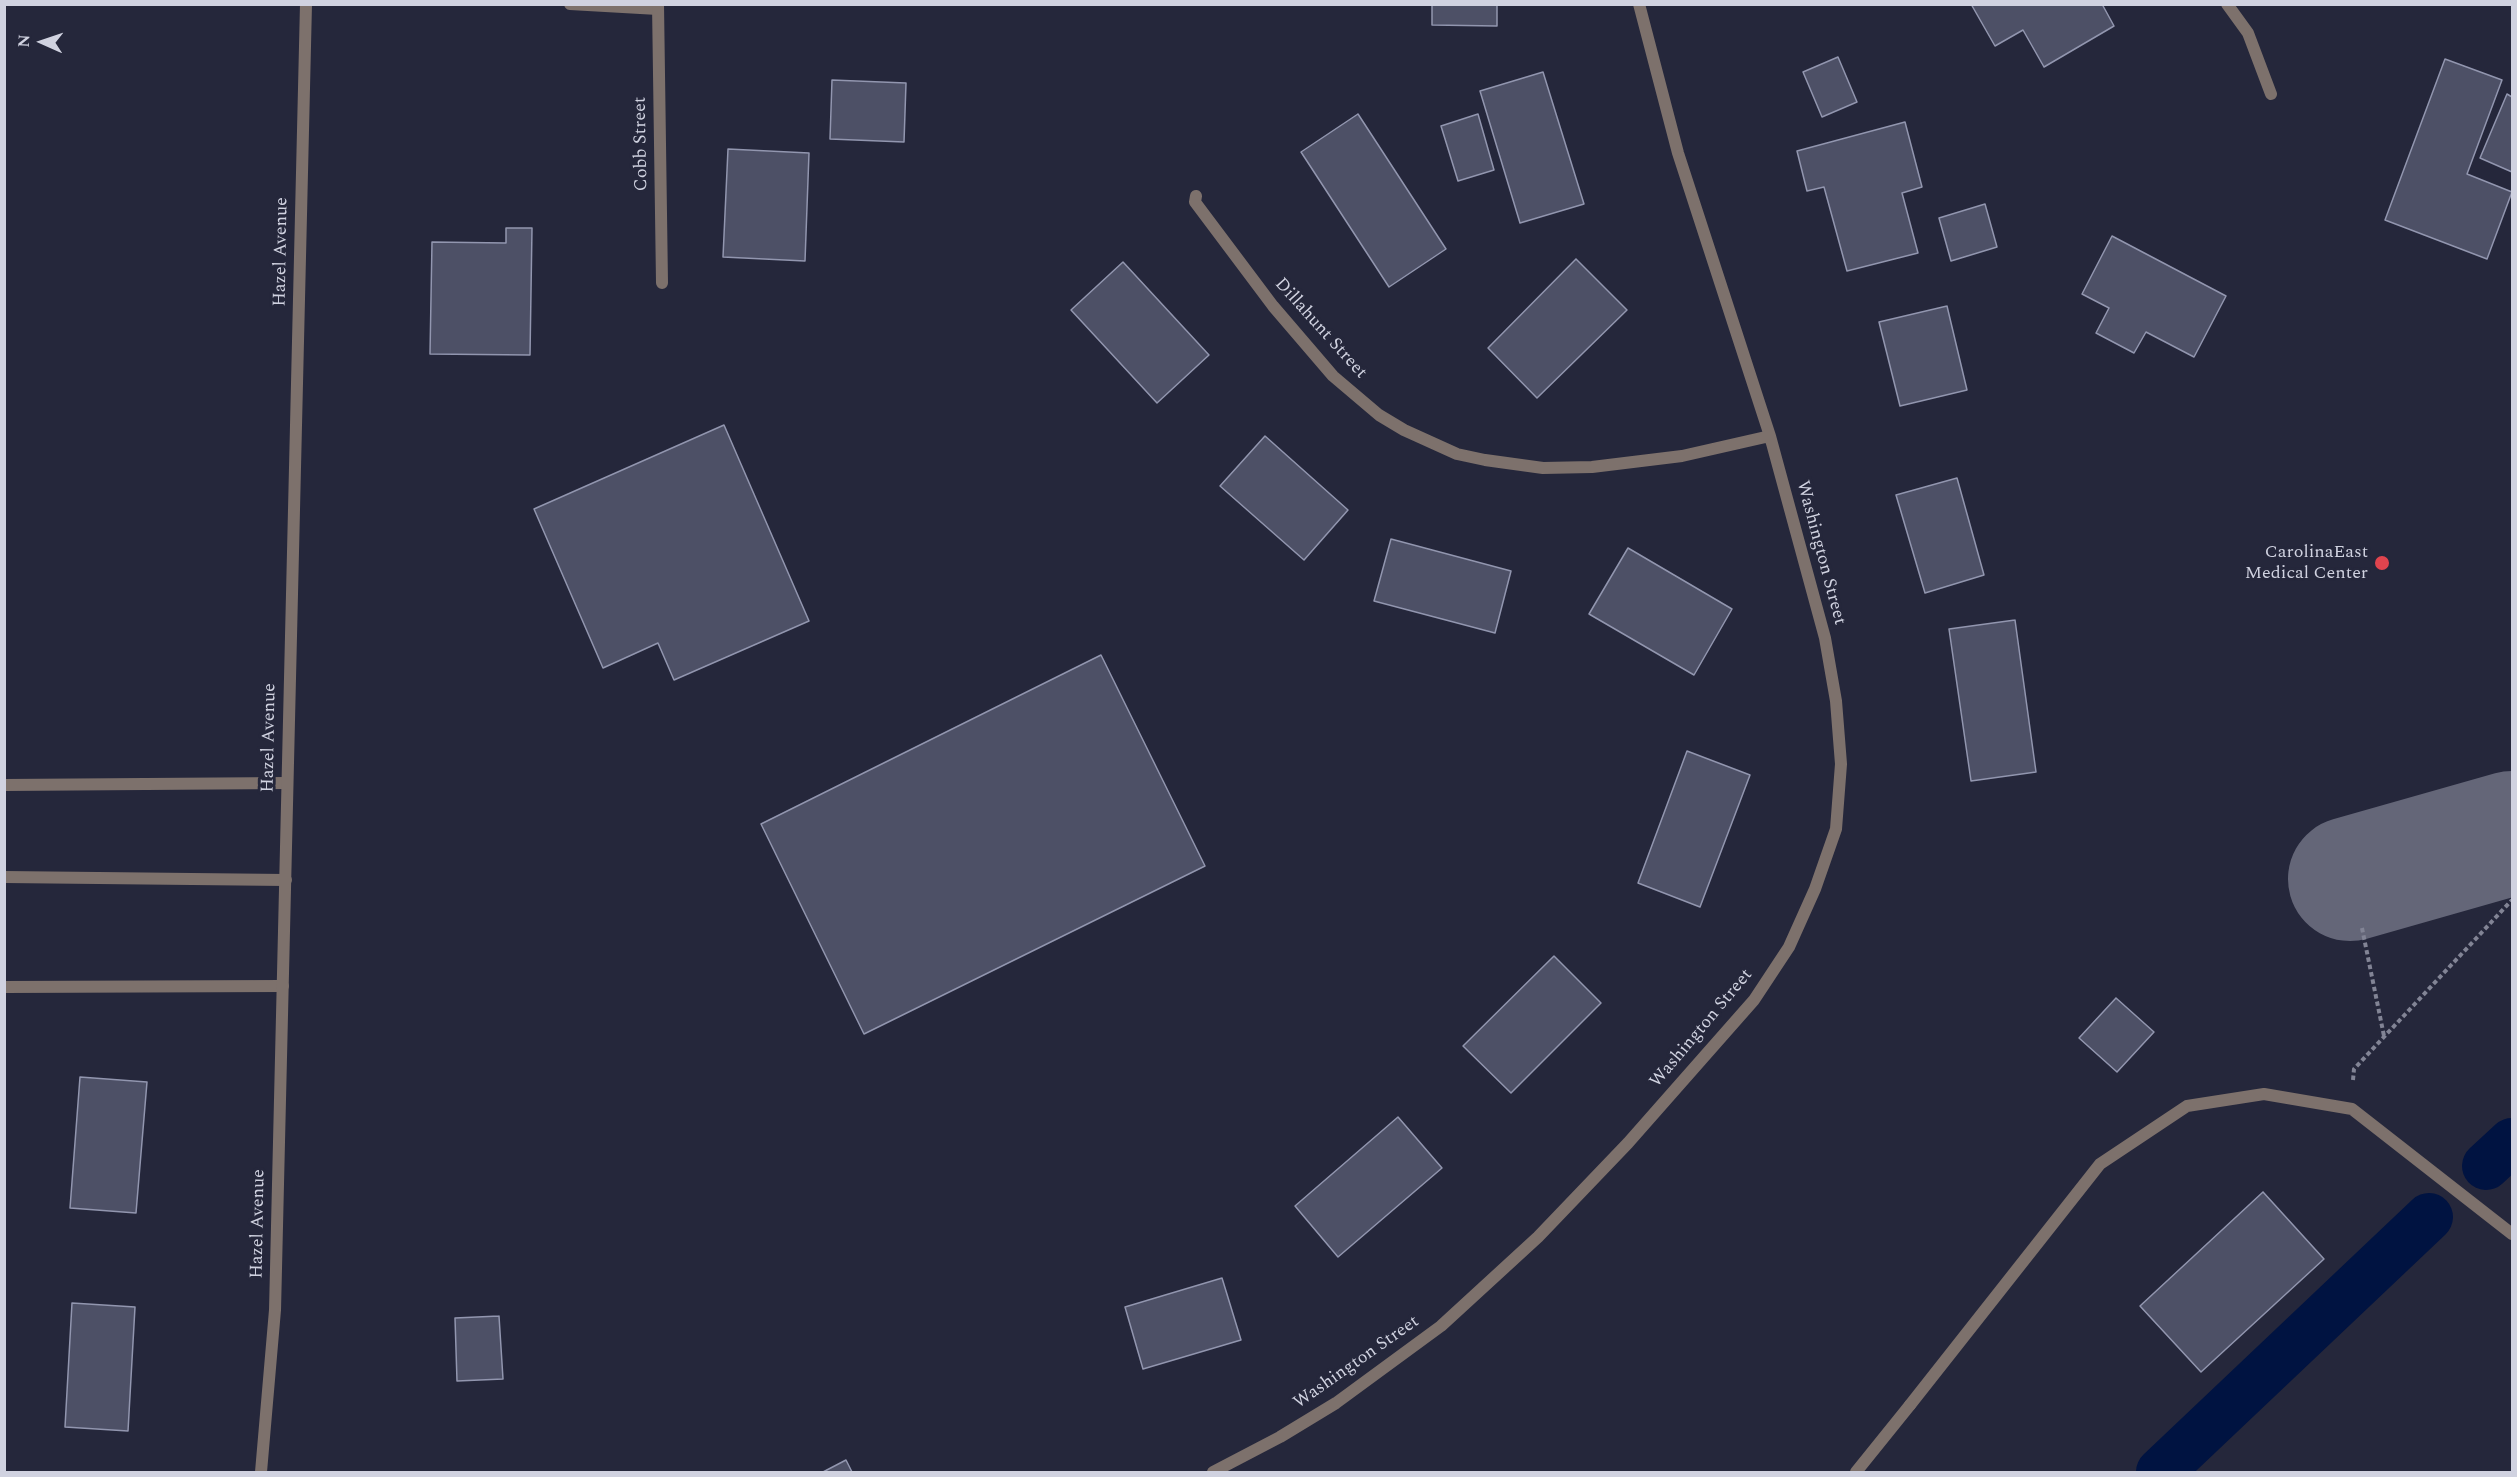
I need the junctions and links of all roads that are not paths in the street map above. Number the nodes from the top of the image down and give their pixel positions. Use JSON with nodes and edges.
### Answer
{"nodes":[{"id":1,"x":306,"y":4,"type":"edge"},
{"id":2,"x":570,"y":4,"type":"edge"},
{"id":3,"x":1639,"y":4,"type":"edge"},
{"id":4,"x":2227,"y":4,"type":"edge"},
{"id":5,"x":658,"y":7,"type":"edge"},
{"id":6,"x":2271,"y":94,"type":"dead end"},
{"id":7,"x":1196,"y":196,"type":"dead end"},
{"id":8,"x":662,"y":283,"type":"dead end"},
{"id":9,"x":1770,"y":436,"type":"junction"},
{"id":10,"x":287,"y":783,"type":"junction"},
{"id":11,"x":4,"y":785,"type":"edge"},
{"id":12,"x":4,"y":877,"type":"edge"},
{"id":13,"x":286,"y":880,"type":"junction"},
{"id":14,"x":283,"y":986,"type":"junction"},
{"id":15,"x":4,"y":987,"type":"edge"},
{"id":16,"x":2512,"y":1234,"type":"edge"},
{"id":17,"x":261,"y":1473,"type":"edge"},
{"id":18,"x":1213,"y":1473,"type":"edge"},
{"id":19,"x":1856,"y":1473,"type":"edge"}],
"edges":[{"from":1,"to":10,"type":"street","name":"Hazel Avenue"},
{"from":2,"to":5,"type":"street"},
{"from":3,"to":9,"type":"street","name":"Washington Street"},
{"from":4,"to":6,"type":"street"},
{"from":5,"to":8,"type":"street","name":"Cobb Street"},
{"from":7,"to":9,"type":"street","name":"Dillahunt Street"},
{"from":9,"to":18,"type":"street","name":"Washington Street"},
{"from":10,"to":11,"type":"street"},
{"from":10,"to":13,"type":"street","name":"Hazel Avenue"},
{"from":12,"to":13,"type":"street"},
{"from":13,"to":14,"type":"street","name":"Hazel Avenue"},
{"from":14,"to":15,"type":"street"},
{"from":14,"to":17,"type":"street","name":"Hazel Avenue"},
{"from":16,"to":19,"type":"street"}]}
